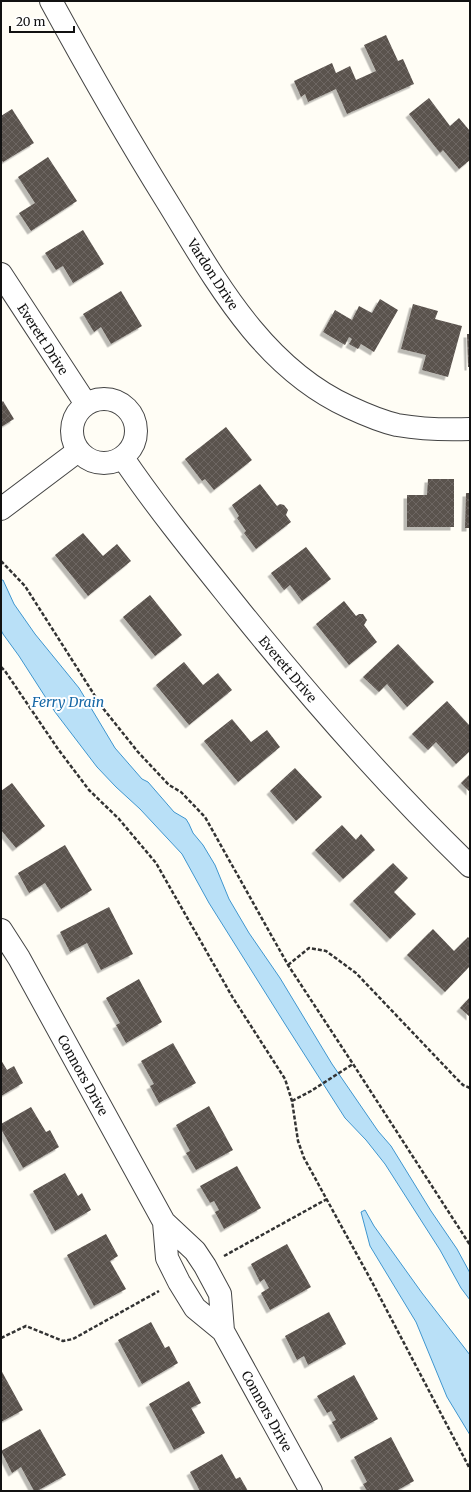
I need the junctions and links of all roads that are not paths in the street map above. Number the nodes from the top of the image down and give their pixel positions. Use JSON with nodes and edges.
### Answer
{"nodes":[{"id":1,"x":51,"y":1,"type":"edge"},
{"id":2,"x":1,"y":274,"type":"edge"},
{"id":3,"x":86,"y":404,"type":"junction"},
{"id":4,"x":470,"y":429,"type":"edge"},
{"id":5,"x":78,"y":451,"type":"junction"},
{"id":6,"x":123,"y":458,"type":"junction"},
{"id":7,"x":1,"y":509,"type":"edge"},
{"id":8,"x":470,"y":866,"type":"edge"},
{"id":9,"x":1,"y":930,"type":"edge"},
{"id":10,"x":164,"y":1222,"type":"junction"},
{"id":11,"x":223,"y":1331,"type":"junction"},
{"id":12,"x":311,"y":1491,"type":"edge"}],
"edges":[{"from":1,"to":4,"type":"street","name":"Vardon Drive"},
{"from":2,"to":3,"type":"street","name":"Everett Drive"},
{"from":3,"to":5,"type":"street"},
{"from":3,"to":6,"type":"street"},
{"from":5,"to":6,"type":"street"},
{"from":5,"to":7,"type":"street"},
{"from":6,"to":8,"type":"street","name":"Everett Drive"},
{"from":9,"to":10,"type":"street","name":"Connors Drive"},
{"from":10,"to":11,"type":"street","name":"Connors Drive"},
{"from":10,"to":11,"type":"street","name":"Connors Drive"},
{"from":11,"to":12,"type":"street","name":"Connors Drive"}]}
